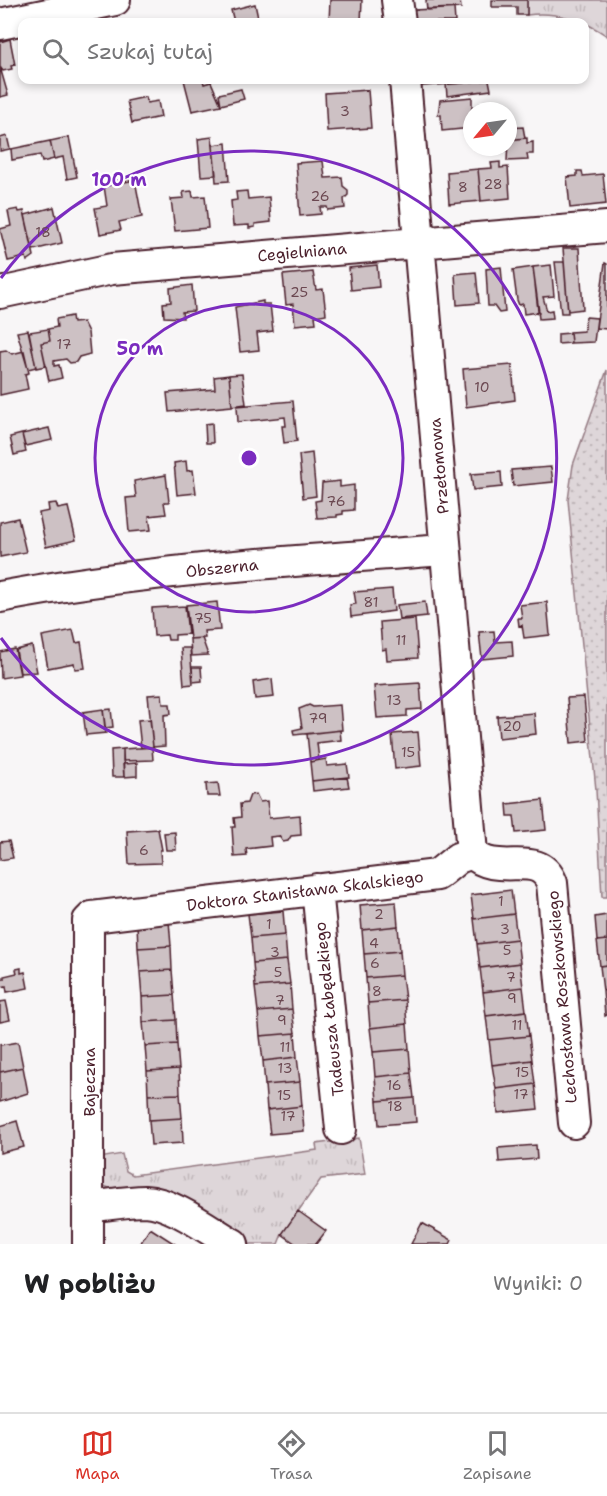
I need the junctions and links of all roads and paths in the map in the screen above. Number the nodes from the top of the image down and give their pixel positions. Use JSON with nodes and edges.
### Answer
{"nodes":[{"id":1,"x":115,"y":0,"type":"edge"},
{"id":2,"x":397,"y":0,"type":"edge"},
{"id":3,"x":29,"y":18,"type":"edge"},
{"id":4,"x":399,"y":18,"type":"edge"},
{"id":5,"x":18,"y":20,"type":"edge"},
{"id":6,"x":0,"y":24,"type":"edge"},
{"id":7,"x":405,"y":84,"type":"edge"},
{"id":8,"x":607,"y":227,"type":"edge"},
{"id":9,"x":421,"y":242,"type":"junction"},
{"id":10,"x":0,"y":293,"type":"edge"},
{"id":11,"x":446,"y":550,"type":"junction"},
{"id":12,"x":0,"y":597,"type":"edge"},
{"id":13,"x":472,"y":853,"type":"junction"},
{"id":14,"x":317,"y":890,"type":"junction"},
{"id":15,"x":88,"y":921,"type":"joint"},
{"id":16,"x":574,"y":1123,"type":"dead end"},
{"id":17,"x":341,"y":1129,"type":"dead end"},
{"id":18,"x":90,"y":1207,"type":"junction"},
{"id":19,"x":88,"y":1244,"type":"edge"},
{"id":20,"x":233,"y":1244,"type":"edge"}],
"edges":[{"from":1,"to":3,"type":"street"},
{"from":2,"to":4,"type":"street"},
{"from":5,"to":6,"type":"street"},
{"from":7,"to":9,"type":"street","name":"Przełomowa"},
{"from":8,"to":9,"type":"street","name":"Cegielniana"},
{"from":9,"to":10,"type":"street","name":"Cegielniana"},
{"from":9,"to":11,"type":"street","name":"Przełomowa"},
{"from":11,"to":12,"type":"street","name":"Obszerna"},
{"from":11,"to":13,"type":"street","name":"Przełomowa"},
{"from":13,"to":14,"type":"street","name":"Doktora Stanisława Skalskiego"},
{"from":13,"to":16,"type":"street","name":"Lechosława Roszkowskiego"},
{"from":14,"to":15,"type":"street","name":"Doktora Stanisława Skalskiego"},
{"from":14,"to":17,"type":"street","name":"Tadeusza Łabędzkiego"},
{"from":15,"to":18,"type":"street","name":"Bajeczna"},
{"from":18,"to":19,"type":"street","name":"Bajeczna"},
{"from":18,"to":20,"type":"street"}]}
